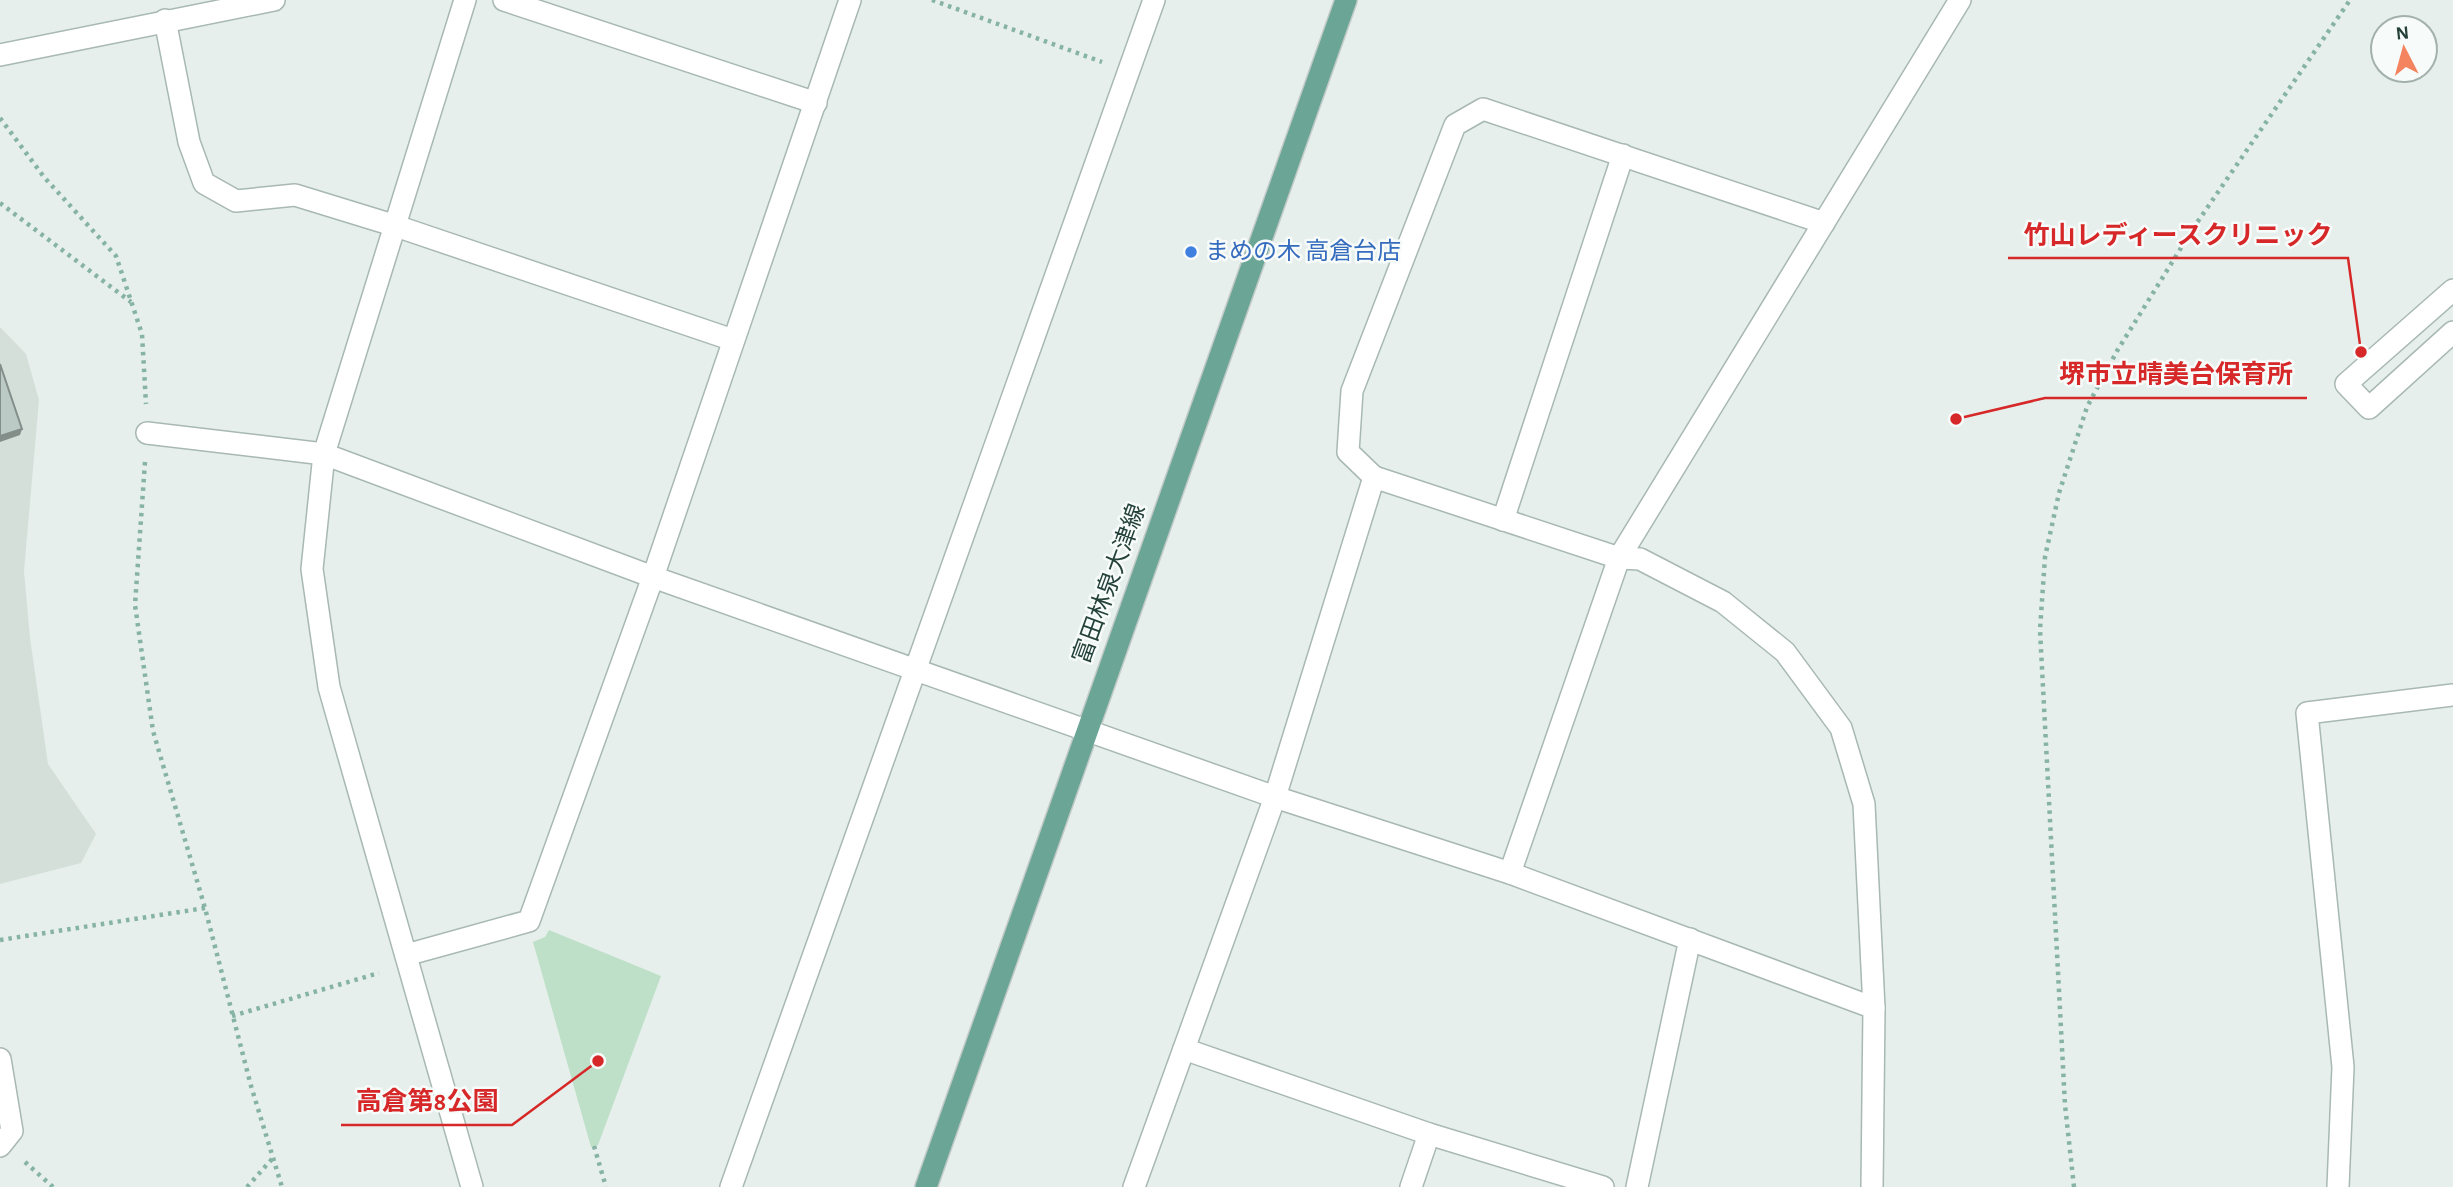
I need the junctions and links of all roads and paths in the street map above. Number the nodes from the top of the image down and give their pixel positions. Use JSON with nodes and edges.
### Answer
{"nodes":[{"id":1,"x":274,"y":0,"type":"edge"},
{"id":2,"x":465,"y":0,"type":"edge"},
{"id":3,"x":504,"y":0,"type":"edge"},
{"id":4,"x":850,"y":0,"type":"edge"},
{"id":5,"x":932,"y":0,"type":"edge"},
{"id":6,"x":1154,"y":0,"type":"edge"},
{"id":7,"x":1346,"y":0,"type":"edge"},
{"id":8,"x":1960,"y":0,"type":"edge"},
{"id":9,"x":2350,"y":0,"type":"edge"},
{"id":10,"x":165,"y":20,"type":"junction"},
{"id":11,"x":0,"y":55,"type":"edge"},
{"id":12,"x":1129,"y":72,"type":"junction"},
{"id":13,"x":816,"y":103,"type":"junction"},
{"id":14,"x":0,"y":118,"type":"edge"},
{"id":15,"x":1623,"y":155,"type":"junction"},
{"id":16,"x":0,"y":203,"type":"edge"},
{"id":17,"x":1824,"y":223,"type":"junction"},
{"id":18,"x":396,"y":226,"type":"junction"},
{"id":19,"x":2453,"y":290,"type":"edge"},
{"id":20,"x":131,"y":302,"type":"junction"},
{"id":21,"x":2453,"y":332,"type":"edge"},
{"id":22,"x":733,"y":340,"type":"junction"},
{"id":23,"x":147,"y":433,"type":"junction"},
{"id":24,"x":324,"y":454,"type":"junction"},
{"id":25,"x":1374,"y":477,"type":"junction"},
{"id":26,"x":1503,"y":520,"type":"junction"},
{"id":27,"x":1619,"y":558,"type":"junction"},
{"id":28,"x":653,"y":577,"type":"junction"},
{"id":29,"x":914,"y":668,"type":"junction"},
{"id":30,"x":2453,"y":695,"type":"edge"},
{"id":31,"x":1086,"y":730,"type":"junction"},
{"id":32,"x":1275,"y":797,"type":"junction"},
{"id":33,"x":1510,"y":873,"type":"junction"},
{"id":34,"x":205,"y":908,"type":"junction"},
{"id":35,"x":1690,"y":939,"type":"junction"},
{"id":36,"x":0,"y":940,"type":"edge"},
{"id":37,"x":408,"y":960,"type":"junction"},
{"id":38,"x":1874,"y":1008,"type":"junction"},
{"id":39,"x":232,"y":1016,"type":"junction"},
{"id":40,"x":1184,"y":1049,"type":"junction"},
{"id":41,"x":0,"y":1059,"type":"edge"},
{"id":42,"x":1429,"y":1134,"type":"junction"},
{"id":43,"x":0,"y":1146,"type":"edge"},
{"id":44,"x":594,"y":1146,"type":"dead end"},
{"id":45,"x":273,"y":1158,"type":"junction"},
{"id":46,"x":247,"y":1187,"type":"edge"},
{"id":47,"x":282,"y":1187,"type":"edge"},
{"id":48,"x":472,"y":1187,"type":"edge"},
{"id":49,"x":606,"y":1187,"type":"edge"},
{"id":50,"x":731,"y":1187,"type":"edge"},
{"id":51,"x":926,"y":1187,"type":"edge"},
{"id":52,"x":1134,"y":1187,"type":"edge"},
{"id":53,"x":1411,"y":1187,"type":"edge"},
{"id":54,"x":1603,"y":1187,"type":"edge"},
{"id":55,"x":1637,"y":1187,"type":"edge"},
{"id":56,"x":1872,"y":1187,"type":"edge"},
{"id":57,"x":2074,"y":1187,"type":"edge"},
{"id":58,"x":2338,"y":1187,"type":"edge"}],
"edges":[{"from":1,"to":10,"type":"street"},
{"from":2,"to":18,"type":"street"},
{"from":3,"to":13,"type":"street"},
{"from":4,"to":13,"type":"street"},
{"from":5,"to":12,"type":"path"},
{"from":6,"to":12,"type":"street"},
{"from":7,"to":31,"type":"main road","name":"富田林泉大津線"},
{"from":8,"to":17,"type":"street"},
{"from":9,"to":57,"type":"path"},
{"from":10,"to":11,"type":"street"},
{"from":10,"to":18,"type":"street"},
{"from":12,"to":29,"type":"street"},
{"from":13,"to":22,"type":"street"},
{"from":14,"to":20,"type":"path"},
{"from":15,"to":17,"type":"street"},
{"from":15,"to":25,"type":"street"},
{"from":15,"to":26,"type":"street"},
{"from":16,"to":20,"type":"path"},
{"from":17,"to":27,"type":"street"},
{"from":18,"to":22,"type":"street"},
{"from":18,"to":24,"type":"street"},
{"from":19,"to":21,"type":"street"},
{"from":20,"to":23,"type":"path"},
{"from":22,"to":28,"type":"street"},
{"from":23,"to":24,"type":"street"},
{"from":23,"to":34,"type":"path"},
{"from":24,"to":28,"type":"street"},
{"from":24,"to":37,"type":"street"},
{"from":25,"to":26,"type":"street"},
{"from":25,"to":32,"type":"street"},
{"from":26,"to":27,"type":"street"},
{"from":27,"to":33,"type":"street"},
{"from":27,"to":38,"type":"street"},
{"from":28,"to":29,"type":"street"},
{"from":28,"to":37,"type":"street"},
{"from":29,"to":31,"type":"street"},
{"from":29,"to":50,"type":"street"},
{"from":30,"to":58,"type":"street"},
{"from":31,"to":32,"type":"street"},
{"from":31,"to":51,"type":"main road","name":"富田林泉大津線"},
{"from":32,"to":33,"type":"street"},
{"from":32,"to":40,"type":"street"},
{"from":33,"to":35,"type":"street"},
{"from":34,"to":36,"type":"path"},
{"from":34,"to":39,"type":"path"},
{"from":35,"to":38,"type":"street"},
{"from":35,"to":55,"type":"street"},
{"from":37,"to":39,"type":"path"},
{"from":37,"to":48,"type":"street"},
{"from":38,"to":56,"type":"street"},
{"from":39,"to":45,"type":"path"},
{"from":40,"to":42,"type":"street"},
{"from":40,"to":52,"type":"street"},
{"from":41,"to":43,"type":"street"},
{"from":42,"to":53,"type":"street"},
{"from":42,"to":54,"type":"street"},
{"from":44,"to":49,"type":"path"},
{"from":45,"to":46,"type":"path"},
{"from":45,"to":47,"type":"path"}]}
